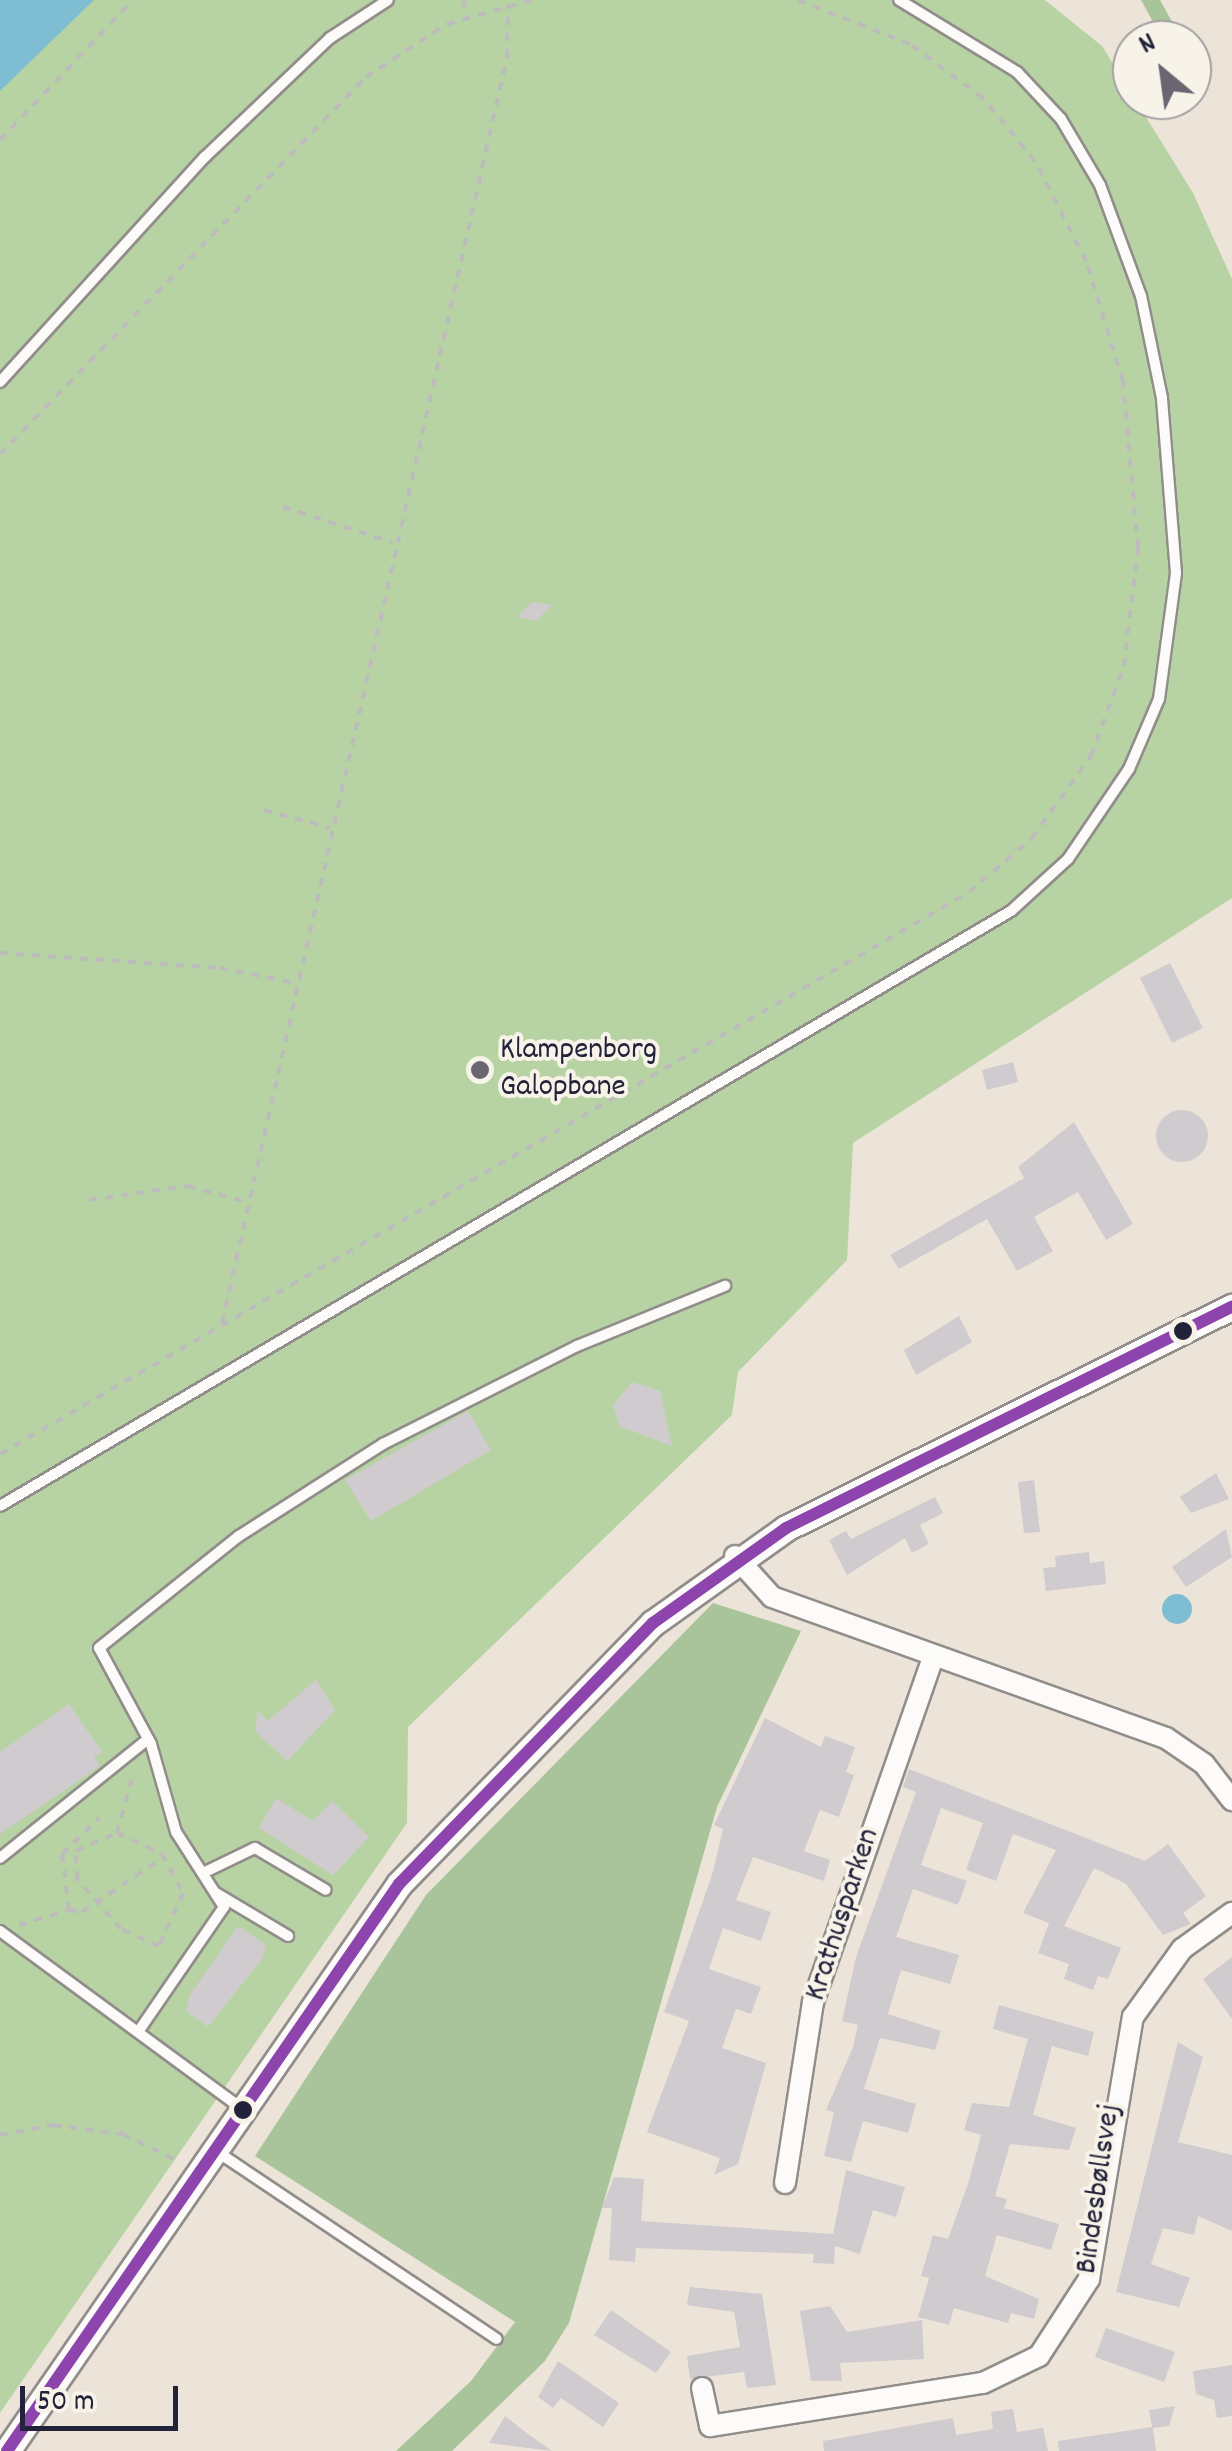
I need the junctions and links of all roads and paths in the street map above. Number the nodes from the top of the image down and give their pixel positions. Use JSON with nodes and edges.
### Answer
{"nodes":[{"id":1,"x":133,"y":0,"type":"edge"},
{"id":2,"x":388,"y":0,"type":"edge"},
{"id":3,"x":462,"y":0,"type":"edge"},
{"id":4,"x":532,"y":0,"type":"edge"},
{"id":5,"x":798,"y":0,"type":"edge"},
{"id":6,"x":899,"y":0,"type":"edge"},
{"id":7,"x":508,"y":5,"type":"junction"},
{"id":8,"x":468,"y":16,"type":"junction"},
{"id":9,"x":0,"y":140,"type":"edge"},
{"id":10,"x":0,"y":382,"type":"edge"},
{"id":11,"x":0,"y":454,"type":"edge"},
{"id":12,"x":283,"y":507,"type":"dead end"},
{"id":13,"x":392,"y":542,"type":"junction"},
{"id":14,"x":264,"y":810,"type":"dead end"},
{"id":15,"x":330,"y":828,"type":"junction"},
{"id":16,"x":0,"y":953,"type":"edge"},
{"id":17,"x":296,"y":984,"type":"junction"},
{"id":18,"x":89,"y":1200,"type":"dead end"},
{"id":19,"x":246,"y":1202,"type":"junction"},
{"id":20,"x":724,"y":1286,"type":"dead end"},
{"id":21,"x":1232,"y":1307,"type":"edge"},
{"id":22,"x":221,"y":1325,"type":"junction"},
{"id":23,"x":0,"y":1454,"type":"edge"},
{"id":24,"x":0,"y":1506,"type":"edge"},
{"id":25,"x":736,"y":1556,"type":"junction"},
{"id":26,"x":934,"y":1655,"type":"junction"},
{"id":27,"x":149,"y":1742,"type":"junction"},
{"id":28,"x":1232,"y":1800,"type":"edge"},
{"id":29,"x":99,"y":1818,"type":"dead end"},
{"id":30,"x":118,"y":1833,"type":"junction"},
{"id":31,"x":164,"y":1857,"type":"junction"},
{"id":32,"x":0,"y":1858,"type":"edge"},
{"id":33,"x":202,"y":1873,"type":"junction"},
{"id":34,"x":326,"y":1890,"type":"dead end"},
{"id":35,"x":215,"y":1893,"type":"junction"},
{"id":36,"x":94,"y":1899,"type":"junction"},
{"id":37,"x":68,"y":1910,"type":"junction"},
{"id":38,"x":1232,"y":1913,"type":"edge"},
{"id":39,"x":0,"y":1931,"type":"edge"},
{"id":40,"x":288,"y":1936,"type":"dead end"},
{"id":41,"x":138,"y":2032,"type":"junction"},
{"id":42,"x":246,"y":2112,"type":"junction"},
{"id":43,"x":0,"y":2135,"type":"edge"},
{"id":44,"x":212,"y":2164,"type":"junction"},
{"id":45,"x":785,"y":2184,"type":"dead end"},
{"id":46,"x":497,"y":2339,"type":"dead end"},
{"id":47,"x":702,"y":2388,"type":"dead end"},
{"id":48,"x":7,"y":2451,"type":"edge"}],
"edges":[{"from":1,"to":9,"type":"path"},
{"from":2,"to":10,"type":"lane"},
{"from":3,"to":8,"type":"path"},
{"from":4,"to":7,"type":"path"},
{"from":5,"to":22,"type":"path"},
{"from":6,"to":24,"type":"lane"},
{"from":7,"to":8,"type":"path"},
{"from":7,"to":13,"type":"path"},
{"from":8,"to":11,"type":"path"},
{"from":12,"to":13,"type":"path"},
{"from":13,"to":15,"type":"path"},
{"from":14,"to":15,"type":"path"},
{"from":15,"to":17,"type":"path"},
{"from":16,"to":17,"type":"path"},
{"from":17,"to":19,"type":"path"},
{"from":18,"to":19,"type":"path"},
{"from":19,"to":22,"type":"path"},
{"from":20,"to":27,"type":"lane"},
{"from":21,"to":25,"type":"street"},
{"from":22,"to":23,"type":"path"},
{"from":25,"to":26,"type":"street"},
{"from":25,"to":42,"type":"street"},
{"from":26,"to":28,"type":"street"},
{"from":26,"to":45,"type":"street","name":"Krathusparken"},
{"from":27,"to":30,"type":"path"},
{"from":27,"to":32,"type":"lane"},
{"from":27,"to":33,"type":"lane"},
{"from":29,"to":37,"type":"path"},
{"from":30,"to":31,"type":"path"},
{"from":30,"to":36,"type":"path"},
{"from":31,"to":36,"type":"path"},
{"from":31,"to":36,"type":"path"},
{"from":33,"to":34,"type":"lane"},
{"from":33,"to":35,"type":"lane"},
{"from":35,"to":40,"type":"lane"},
{"from":35,"to":41,"type":"lane"},
{"from":36,"to":37,"type":"path"},
{"from":37,"to":39,"type":"path"},
{"from":38,"to":47,"type":"street","name":"Bindesbøllsvej"},
{"from":39,"to":41,"type":"lane"},
{"from":41,"to":42,"type":"lane"},
{"from":42,"to":44,"type":"street"},
{"from":43,"to":44,"type":"path"},
{"from":44,"to":46,"type":"lane"},
{"from":44,"to":48,"type":"street"}]}
